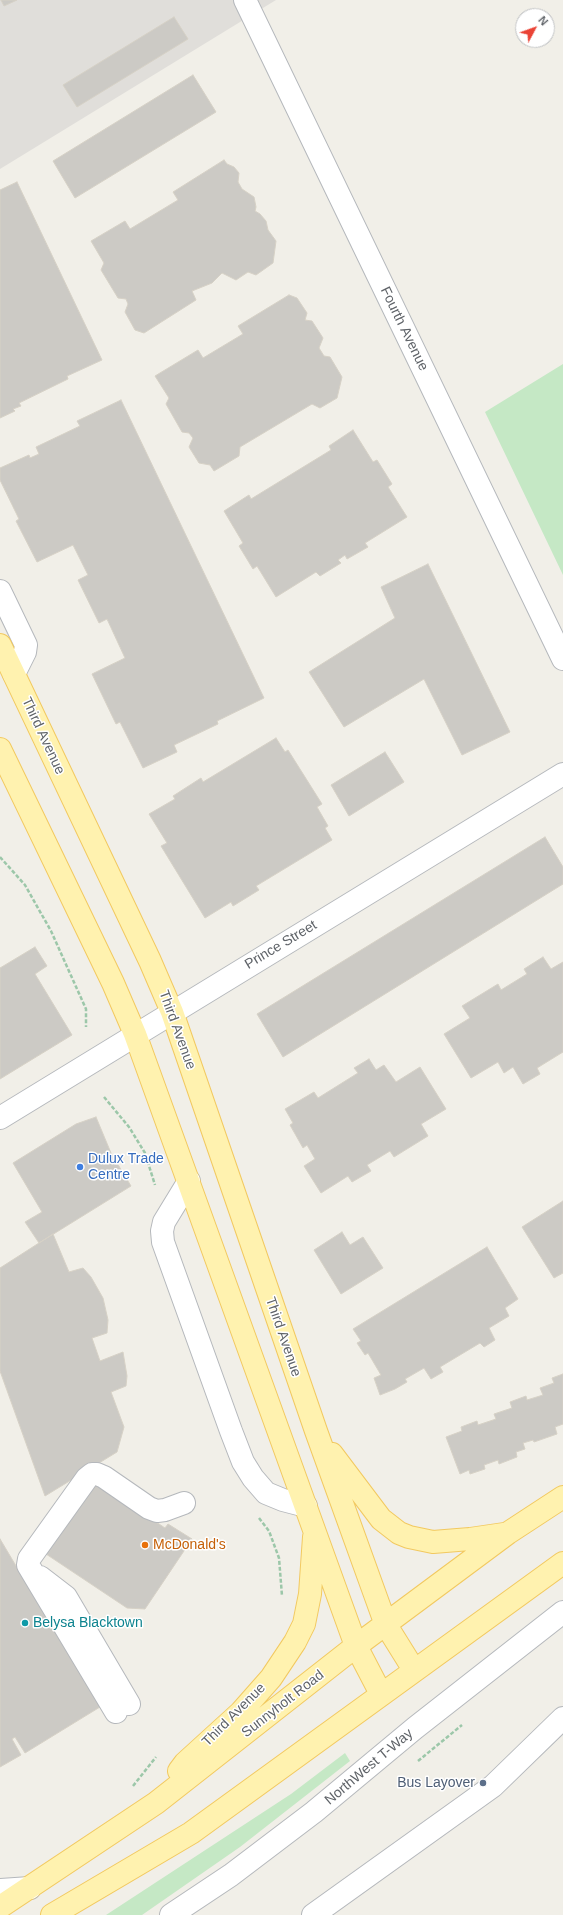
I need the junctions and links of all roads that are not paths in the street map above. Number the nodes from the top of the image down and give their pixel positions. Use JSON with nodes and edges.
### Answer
{"nodes":[{"id":1,"x":245,"y":0,"type":"edge"},
{"id":2,"x":0,"y":591,"type":"edge"},
{"id":3,"x":0,"y":645,"type":"edge"},
{"id":4,"x":563,"y":659,"type":"edge"},
{"id":5,"x":14,"y":674,"type":"junction"},
{"id":6,"x":0,"y":749,"type":"edge"},
{"id":7,"x":563,"y":774,"type":"edge"},
{"id":8,"x":172,"y":1012,"type":"junction"},
{"id":9,"x":135,"y":1034,"type":"junction"},
{"id":10,"x":0,"y":1118,"type":"edge"},
{"id":11,"x":189,"y":1181,"type":"junction"},
{"id":12,"x":316,"y":1432,"type":"junction"},
{"id":13,"x":563,"y":1497,"type":"edge"},
{"id":14,"x":184,"y":1503,"type":"dead end"},
{"id":15,"x":306,"y":1506,"type":"junction"},
{"id":16,"x":314,"y":1528,"type":"junction"},
{"id":17,"x":508,"y":1534,"type":"junction"},
{"id":18,"x":563,"y":1562,"type":"edge"},
{"id":19,"x":563,"y":1612,"type":"edge"},
{"id":20,"x":386,"y":1625,"type":"junction"},
{"id":21,"x":356,"y":1646,"type":"junction"},
{"id":22,"x":414,"y":1670,"type":"junction"},
{"id":23,"x":381,"y":1694,"type":"junction"},
{"id":24,"x":123,"y":1708,"type":"dead end"},
{"id":25,"x":563,"y":1718,"type":"edge"},
{"id":26,"x":156,"y":1803,"type":"junction"},
{"id":27,"x":30,"y":1888,"type":"junction"},
{"id":28,"x":0,"y":1890,"type":"edge"},
{"id":29,"x":0,"y":1907,"type":"edge"},
{"id":30,"x":52,"y":1915,"type":"edge"},
{"id":31,"x":171,"y":1915,"type":"edge"},
{"id":32,"x":313,"y":1915,"type":"edge"}],
"edges":[{"from":1,"to":4,"type":"street","name":"Fourth Avenue"},
{"from":2,"to":5,"type":"street"},
{"from":3,"to":5,"type":"main road","name":"Third Avenue"},
{"from":5,"to":8,"type":"main road","name":"Third Avenue"},
{"from":6,"to":9,"type":"main road","name":"Third Avenue"},
{"from":7,"to":8,"type":"street","name":"Prince Street"},
{"from":8,"to":9,"type":"street","name":"Prince Street"},
{"from":8,"to":12,"type":"main road","name":"Third Avenue"},
{"from":9,"to":10,"type":"street","name":"Prince Street"},
{"from":9,"to":11,"type":"main road","name":"Third Avenue"},
{"from":11,"to":15,"type":"main road","name":"Third Avenue"},
{"from":11,"to":15,"type":"street"},
{"from":12,"to":17,"type":"main road","name":"Third Avenue"},
{"from":12,"to":20,"type":"main road","name":"Third Avenue"},
{"from":13,"to":17,"type":"main road","name":"Sunnyholt Road"},
{"from":14,"to":24,"type":"street"},
{"from":15,"to":16,"type":"main road","name":"Third Avenue"},
{"from":16,"to":21,"type":"main road","name":"Third Avenue"},
{"from":16,"to":26,"type":"main road","name":"Third Avenue"},
{"from":17,"to":20,"type":"main road","name":"Sunnyholt Road"},
{"from":18,"to":22,"type":"main road"},
{"from":19,"to":31,"type":"street","name":"NorthWest T-Way"},
{"from":20,"to":21,"type":"main road","name":"Sunnyholt Road"},
{"from":20,"to":22,"type":"main road","name":"Third Avenue"},
{"from":21,"to":23,"type":"main road","name":"Third Avenue"},
{"from":21,"to":26,"type":"main road","name":"Sunnyholt Road"},
{"from":22,"to":23,"type":"main road"},
{"from":23,"to":30,"type":"main road"},
{"from":25,"to":32,"type":"street"},
{"from":26,"to":27,"type":"main road","name":"Sunnyholt Road"},
{"from":27,"to":28,"type":"street"},
{"from":27,"to":29,"type":"main road","name":"Sunnyholt Road"}]}
